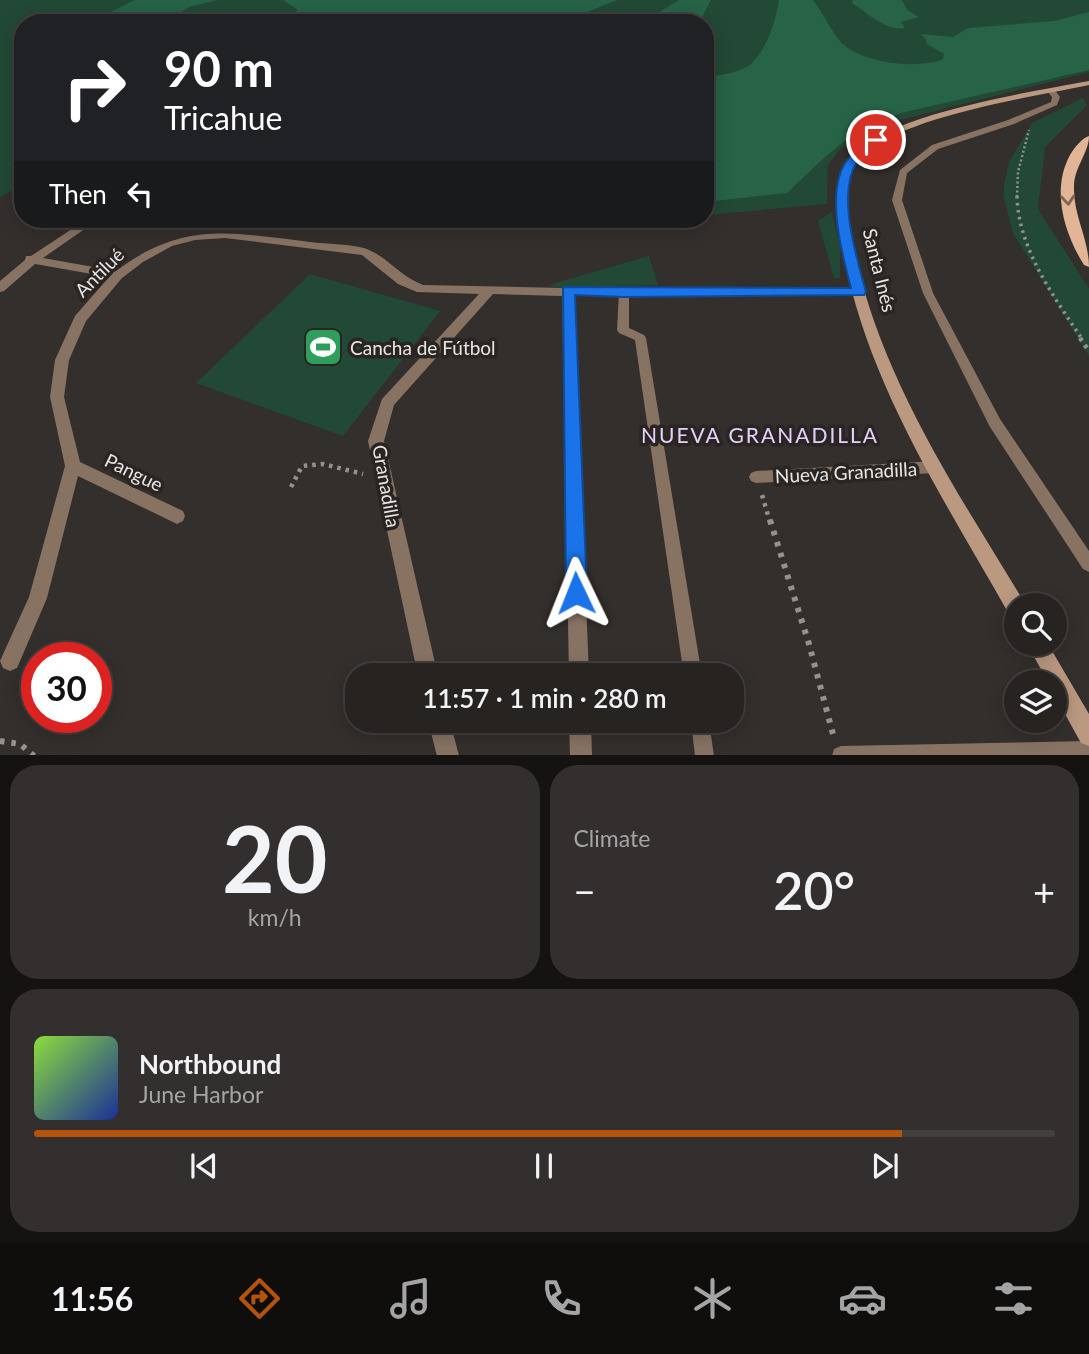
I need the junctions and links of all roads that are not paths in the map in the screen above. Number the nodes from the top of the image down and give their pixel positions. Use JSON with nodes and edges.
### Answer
{"nodes":[{"id":1,"x":1089,"y":83,"type":"edge"},
{"id":2,"x":1052,"y":91,"type":"junction"},
{"id":3,"x":1089,"y":139,"type":"edge"},
{"id":4,"x":80,"y":228,"type":"edge"},
{"id":5,"x":30,"y":259,"type":"junction"},
{"id":6,"x":1089,"y":262,"type":"edge"},
{"id":7,"x":117,"y":275,"type":"junction"},
{"id":8,"x":0,"y":288,"type":"edge"},
{"id":9,"x":489,"y":290,"type":"junction"},
{"id":10,"x":568,"y":290,"type":"junction"},
{"id":11,"x":859,"y":292,"type":"junction"},
{"id":12,"x":624,"y":293,"type":"junction"},
{"id":13,"x":73,"y":466,"type":"junction"},
{"id":14,"x":935,"y":467,"type":"junction"},
{"id":15,"x":757,"y":477,"type":"road end"},
{"id":16,"x":177,"y":516,"type":"dead end"},
{"id":17,"x":1089,"y":565,"type":"edge"},
{"id":18,"x":1008,"y":593,"type":"edge"},
{"id":19,"x":1044,"y":656,"type":"edge"},
{"id":20,"x":10,"y":661,"type":"dead end"},
{"id":21,"x":425,"y":663,"type":"edge"},
{"id":22,"x":579,"y":663,"type":"edge"},
{"id":23,"x":691,"y":663,"type":"edge"},
{"id":24,"x":442,"y":733,"type":"edge"},
{"id":25,"x":580,"y":733,"type":"edge"},
{"id":26,"x":702,"y":733,"type":"edge"},
{"id":27,"x":1089,"y":735,"type":"edge"},
{"id":28,"x":838,"y":749,"type":"edge"},
{"id":29,"x":1089,"y":750,"type":"edge"},
{"id":30,"x":448,"y":755,"type":"edge"},
{"id":31,"x":581,"y":755,"type":"edge"},
{"id":32,"x":705,"y":755,"type":"edge"}],
"edges":[{"from":1,"to":2,"type":"main road","name":"Santa Inés"},
{"from":2,"to":11,"type":"main road","name":"Santa Inés"},
{"from":2,"to":17,"type":"lane"},
{"from":3,"to":6,"type":"main road","one_way":true},
{"from":4,"to":5,"type":"street"},
{"from":5,"to":7,"type":"street"},
{"from":5,"to":8,"type":"street"},
{"from":7,"to":9,"type":"street","name":"Antilué"},
{"from":7,"to":13,"type":"street","name":"Antilué"},
{"from":9,"to":10,"type":"street","name":"Antilué"},
{"from":9,"to":21,"type":"street","name":"Granadilla"},
{"from":10,"to":12,"type":"street","name":"Antilué"},
{"from":10,"to":22,"type":"street"},
{"from":11,"to":12,"type":"street","name":"Antilué"},
{"from":11,"to":14,"type":"main road","name":"Santa Inés"},
{"from":12,"to":23,"type":"lane"},
{"from":13,"to":16,"type":"street","name":"Pangue"},
{"from":13,"to":20,"type":"street","name":"Antilué"},
{"from":14,"to":15,"type":"lane","name":"Nueva Granadilla"},
{"from":14,"to":18,"type":"main road","name":"Santa Inés"},
{"from":19,"to":27,"type":"main road"},
{"from":24,"to":30,"type":"street"},
{"from":25,"to":31,"type":"street"},
{"from":26,"to":32,"type":"lane"},
{"from":28,"to":29,"type":"lane"}]}
